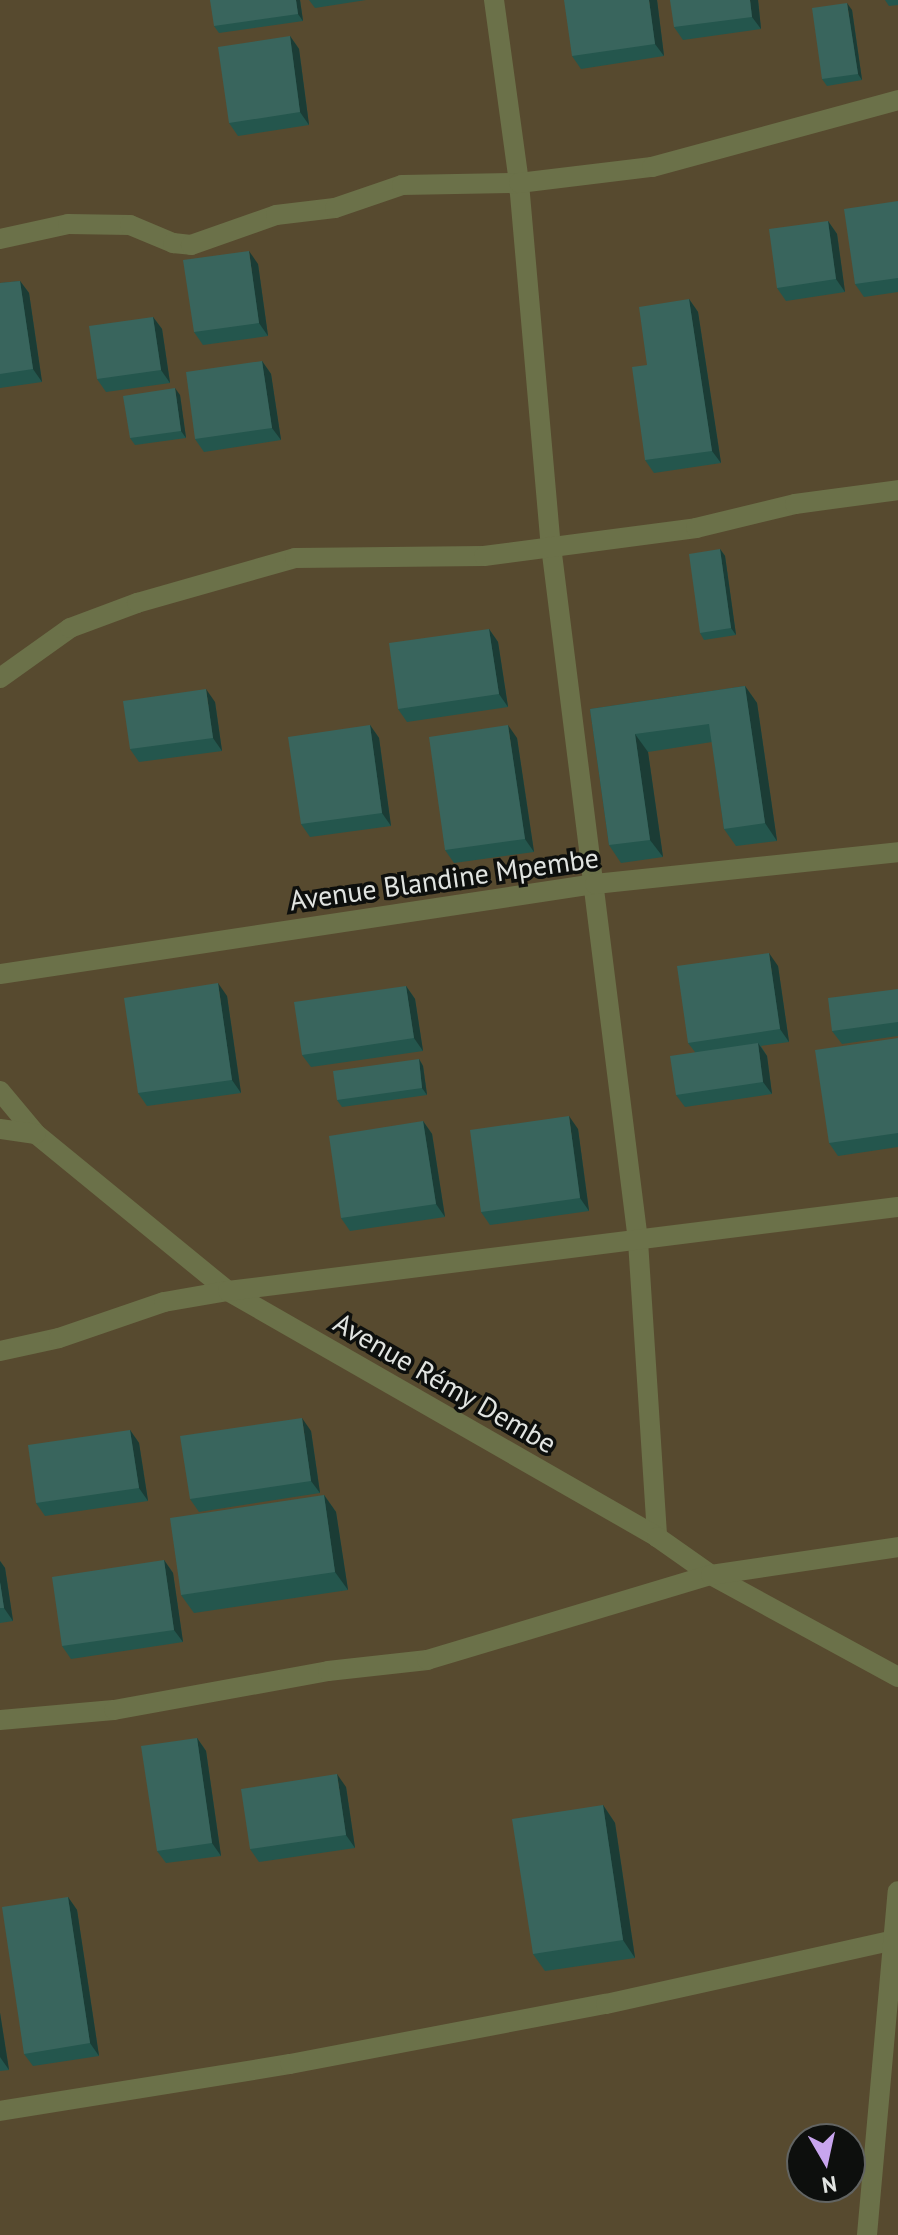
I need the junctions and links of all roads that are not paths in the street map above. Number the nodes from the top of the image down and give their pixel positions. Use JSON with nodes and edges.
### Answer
{"nodes":[{"id":1,"x":494,"y":0,"type":"edge"},
{"id":2,"x":898,"y":100,"type":"edge"},
{"id":3,"x":519,"y":183,"type":"junction"},
{"id":4,"x":0,"y":239,"type":"edge"},
{"id":5,"x":898,"y":490,"type":"edge"},
{"id":6,"x":551,"y":546,"type":"junction"},
{"id":7,"x":0,"y":678,"type":"edge"},
{"id":8,"x":898,"y":852,"type":"edge"},
{"id":9,"x":595,"y":884,"type":"junction"},
{"id":10,"x":0,"y":974,"type":"edge"},
{"id":11,"x":0,"y":1091,"type":"edge"},
{"id":12,"x":0,"y":1129,"type":"edge"},
{"id":13,"x":36,"y":1134,"type":"junction"},
{"id":14,"x":898,"y":1207,"type":"edge"},
{"id":15,"x":638,"y":1241,"type":"junction"},
{"id":16,"x":228,"y":1291,"type":"junction"},
{"id":17,"x":0,"y":1351,"type":"edge"},
{"id":18,"x":657,"y":1537,"type":"junction"},
{"id":19,"x":898,"y":1547,"type":"edge"},
{"id":20,"x":711,"y":1575,"type":"junction"},
{"id":21,"x":898,"y":1677,"type":"edge"},
{"id":22,"x":0,"y":1720,"type":"edge"},
{"id":23,"x":898,"y":1891,"type":"edge"},
{"id":24,"x":891,"y":1941,"type":"junction"},
{"id":25,"x":0,"y":2111,"type":"edge"},
{"id":26,"x":867,"y":2235,"type":"edge"}],
"edges":[{"from":1,"to":3,"type":"street"},
{"from":2,"to":3,"type":"street"},
{"from":3,"to":4,"type":"street"},
{"from":3,"to":6,"type":"street"},
{"from":5,"to":6,"type":"street"},
{"from":6,"to":7,"type":"street"},
{"from":6,"to":9,"type":"street"},
{"from":8,"to":9,"type":"street","name":"Avenue Blandine Mpembe"},
{"from":9,"to":10,"type":"street","name":"Avenue Blandine Mpembe"},
{"from":9,"to":15,"type":"street"},
{"from":11,"to":13,"type":"street","name":"Avenue Rémy Dembe"},
{"from":12,"to":13,"type":"street"},
{"from":13,"to":16,"type":"street","name":"Avenue Rémy Dembe"},
{"from":14,"to":15,"type":"street"},
{"from":15,"to":16,"type":"street"},
{"from":15,"to":18,"type":"street"},
{"from":16,"to":17,"type":"street"},
{"from":16,"to":18,"type":"street","name":"Avenue Rémy Dembe"},
{"from":18,"to":20,"type":"street","name":"Avenue Rémy Dembe"},
{"from":19,"to":20,"type":"street"},
{"from":20,"to":21,"type":"street","name":"Avenue Rémy Dembe"},
{"from":20,"to":22,"type":"street"},
{"from":23,"to":24,"type":"street"},
{"from":24,"to":25,"type":"street"},
{"from":24,"to":26,"type":"street"}]}
